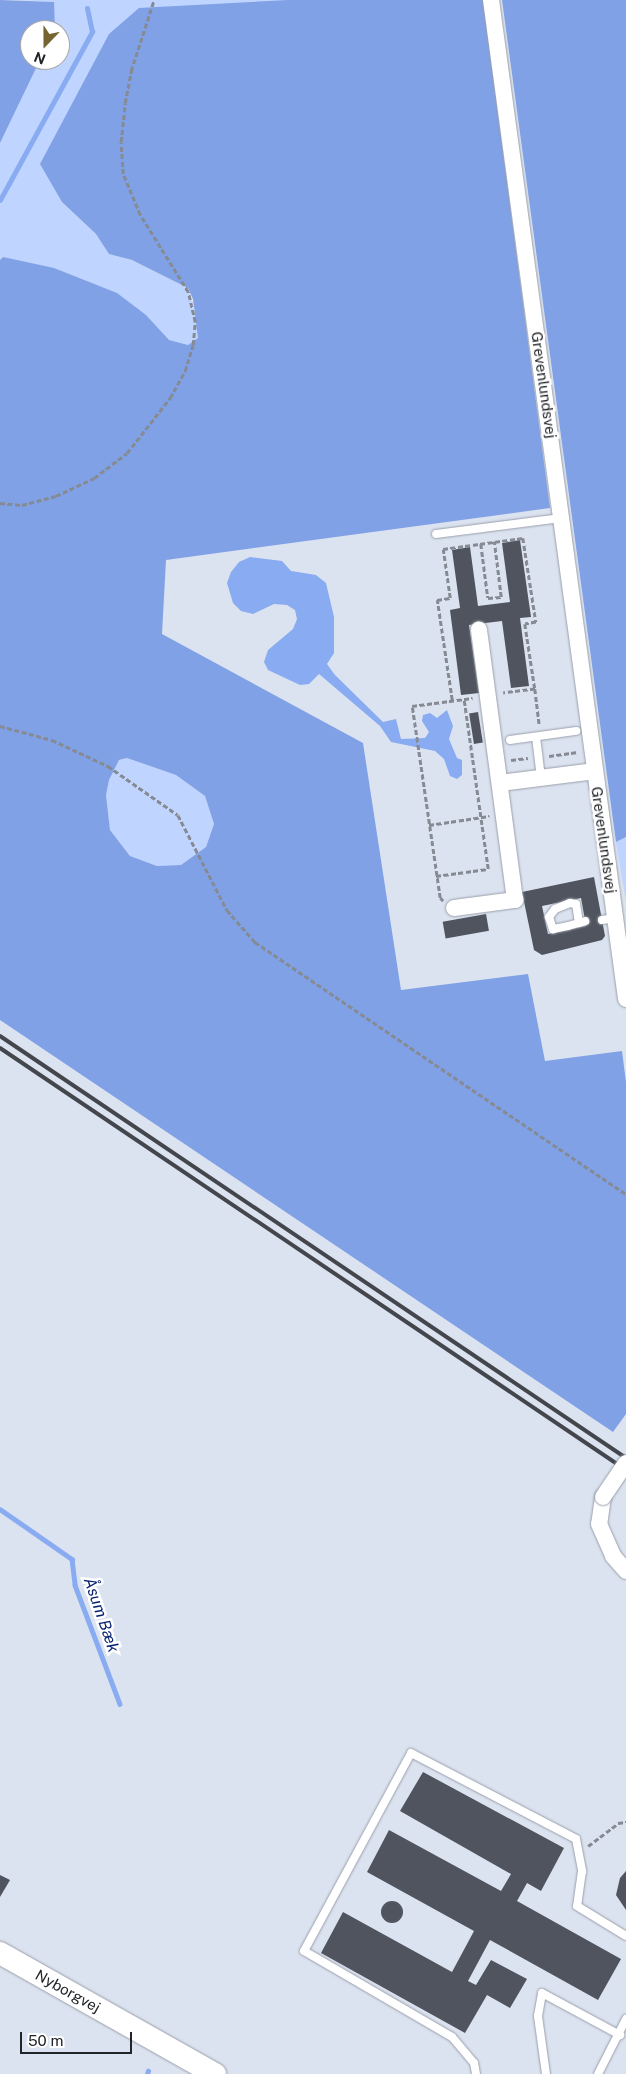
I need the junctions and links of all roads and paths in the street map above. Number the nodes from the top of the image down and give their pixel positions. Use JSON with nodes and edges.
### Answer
{"nodes":[{"id":1,"x":154,"y":0,"type":"edge"},
{"id":2,"x":491,"y":0,"type":"edge"},
{"id":3,"x":0,"y":503,"type":"edge"},
{"id":4,"x":561,"y":518,"type":"junction"},
{"id":5,"x":491,"y":527,"type":"junction"},
{"id":6,"x":436,"y":534,"type":"dead end"},
{"id":7,"x":481,"y":544,"type":"dead end"},
{"id":8,"x":480,"y":629,"type":"dead end"},
{"id":9,"x":534,"y":689,"type":"dead end"},
{"id":10,"x":464,"y":699,"type":"dead end"},
{"id":11,"x":0,"y":726,"type":"edge"},
{"id":12,"x":576,"y":732,"type":"dead end"},
{"id":13,"x":538,"y":736,"type":"junction"},
{"id":14,"x":417,"y":737,"type":"dead end"},
{"id":15,"x":510,"y":740,"type":"dead end"},
{"id":16,"x":595,"y":771,"type":"junction"},
{"id":17,"x":541,"y":778,"type":"junction"},
{"id":18,"x":500,"y":783,"type":"junction"},
{"id":19,"x":504,"y":814,"type":"junction"},
{"id":20,"x":481,"y":818,"type":"junction"},
{"id":21,"x":429,"y":825,"type":"junction"},
{"id":22,"x":436,"y":876,"type":"junction"},
{"id":23,"x":454,"y":908,"type":"joint"},
{"id":24,"x":626,"y":999,"type":"edge"},
{"id":25,"x":626,"y":1194,"type":"edge"},
{"id":26,"x":626,"y":1463,"type":"edge"},
{"id":27,"x":626,"y":1571,"type":"edge"},
{"id":28,"x":626,"y":1822,"type":"edge"},
{"id":29,"x":579,"y":1853,"type":"junction"},
{"id":30,"x":626,"y":1936,"type":"edge"},
{"id":31,"x":0,"y":1953,"type":"edge"},
{"id":32,"x":626,"y":2019,"type":"edge"},
{"id":33,"x":620,"y":2035,"type":"junction"},
{"id":34,"x":214,"y":2074,"type":"edge"},
{"id":35,"x":476,"y":2074,"type":"edge"},
{"id":36,"x":546,"y":2074,"type":"edge"},
{"id":37,"x":598,"y":2074,"type":"edge"}],
"edges":[{"from":1,"to":3,"type":"path"},
{"from":2,"to":4,"type":"street","name":"Grevenlundsvej"},
{"from":4,"to":5,"type":"lane"},
{"from":4,"to":16,"type":"street","name":"Grevenlundsvej"},
{"from":5,"to":6,"type":"lane"},
{"from":5,"to":7,"type":"path"},
{"from":8,"to":18,"type":"street"},
{"from":9,"to":13,"type":"path"},
{"from":10,"to":20,"type":"path"},
{"from":11,"to":25,"type":"path"},
{"from":12,"to":13,"type":"lane"},
{"from":13,"to":15,"type":"lane"},
{"from":13,"to":17,"type":"lane"},
{"from":14,"to":21,"type":"path"},
{"from":16,"to":17,"type":"street","name":"Grevenlundsvej"},
{"from":16,"to":24,"type":"street","name":"Grevenlundsvej"},
{"from":17,"to":18,"type":"street","name":"Grevenlundsvej"},
{"from":18,"to":19,"type":"street"},
{"from":19,"to":20,"type":"path"},
{"from":19,"to":23,"type":"street"},
{"from":20,"to":21,"type":"path"},
{"from":20,"to":22,"type":"path"},
{"from":21,"to":22,"type":"path"},
{"from":22,"to":23,"type":"path"},
{"from":26,"to":27,"type":"street","bridge":true},
{"from":28,"to":29,"type":"path"},
{"from":29,"to":30,"type":"lane"},
{"from":29,"to":35,"type":"lane"},
{"from":31,"to":34,"type":"main road","name":"Nyborgvej"},
{"from":32,"to":33,"type":"lane"},
{"from":33,"to":36,"type":"lane"},
{"from":33,"to":37,"type":"lane"}]}
